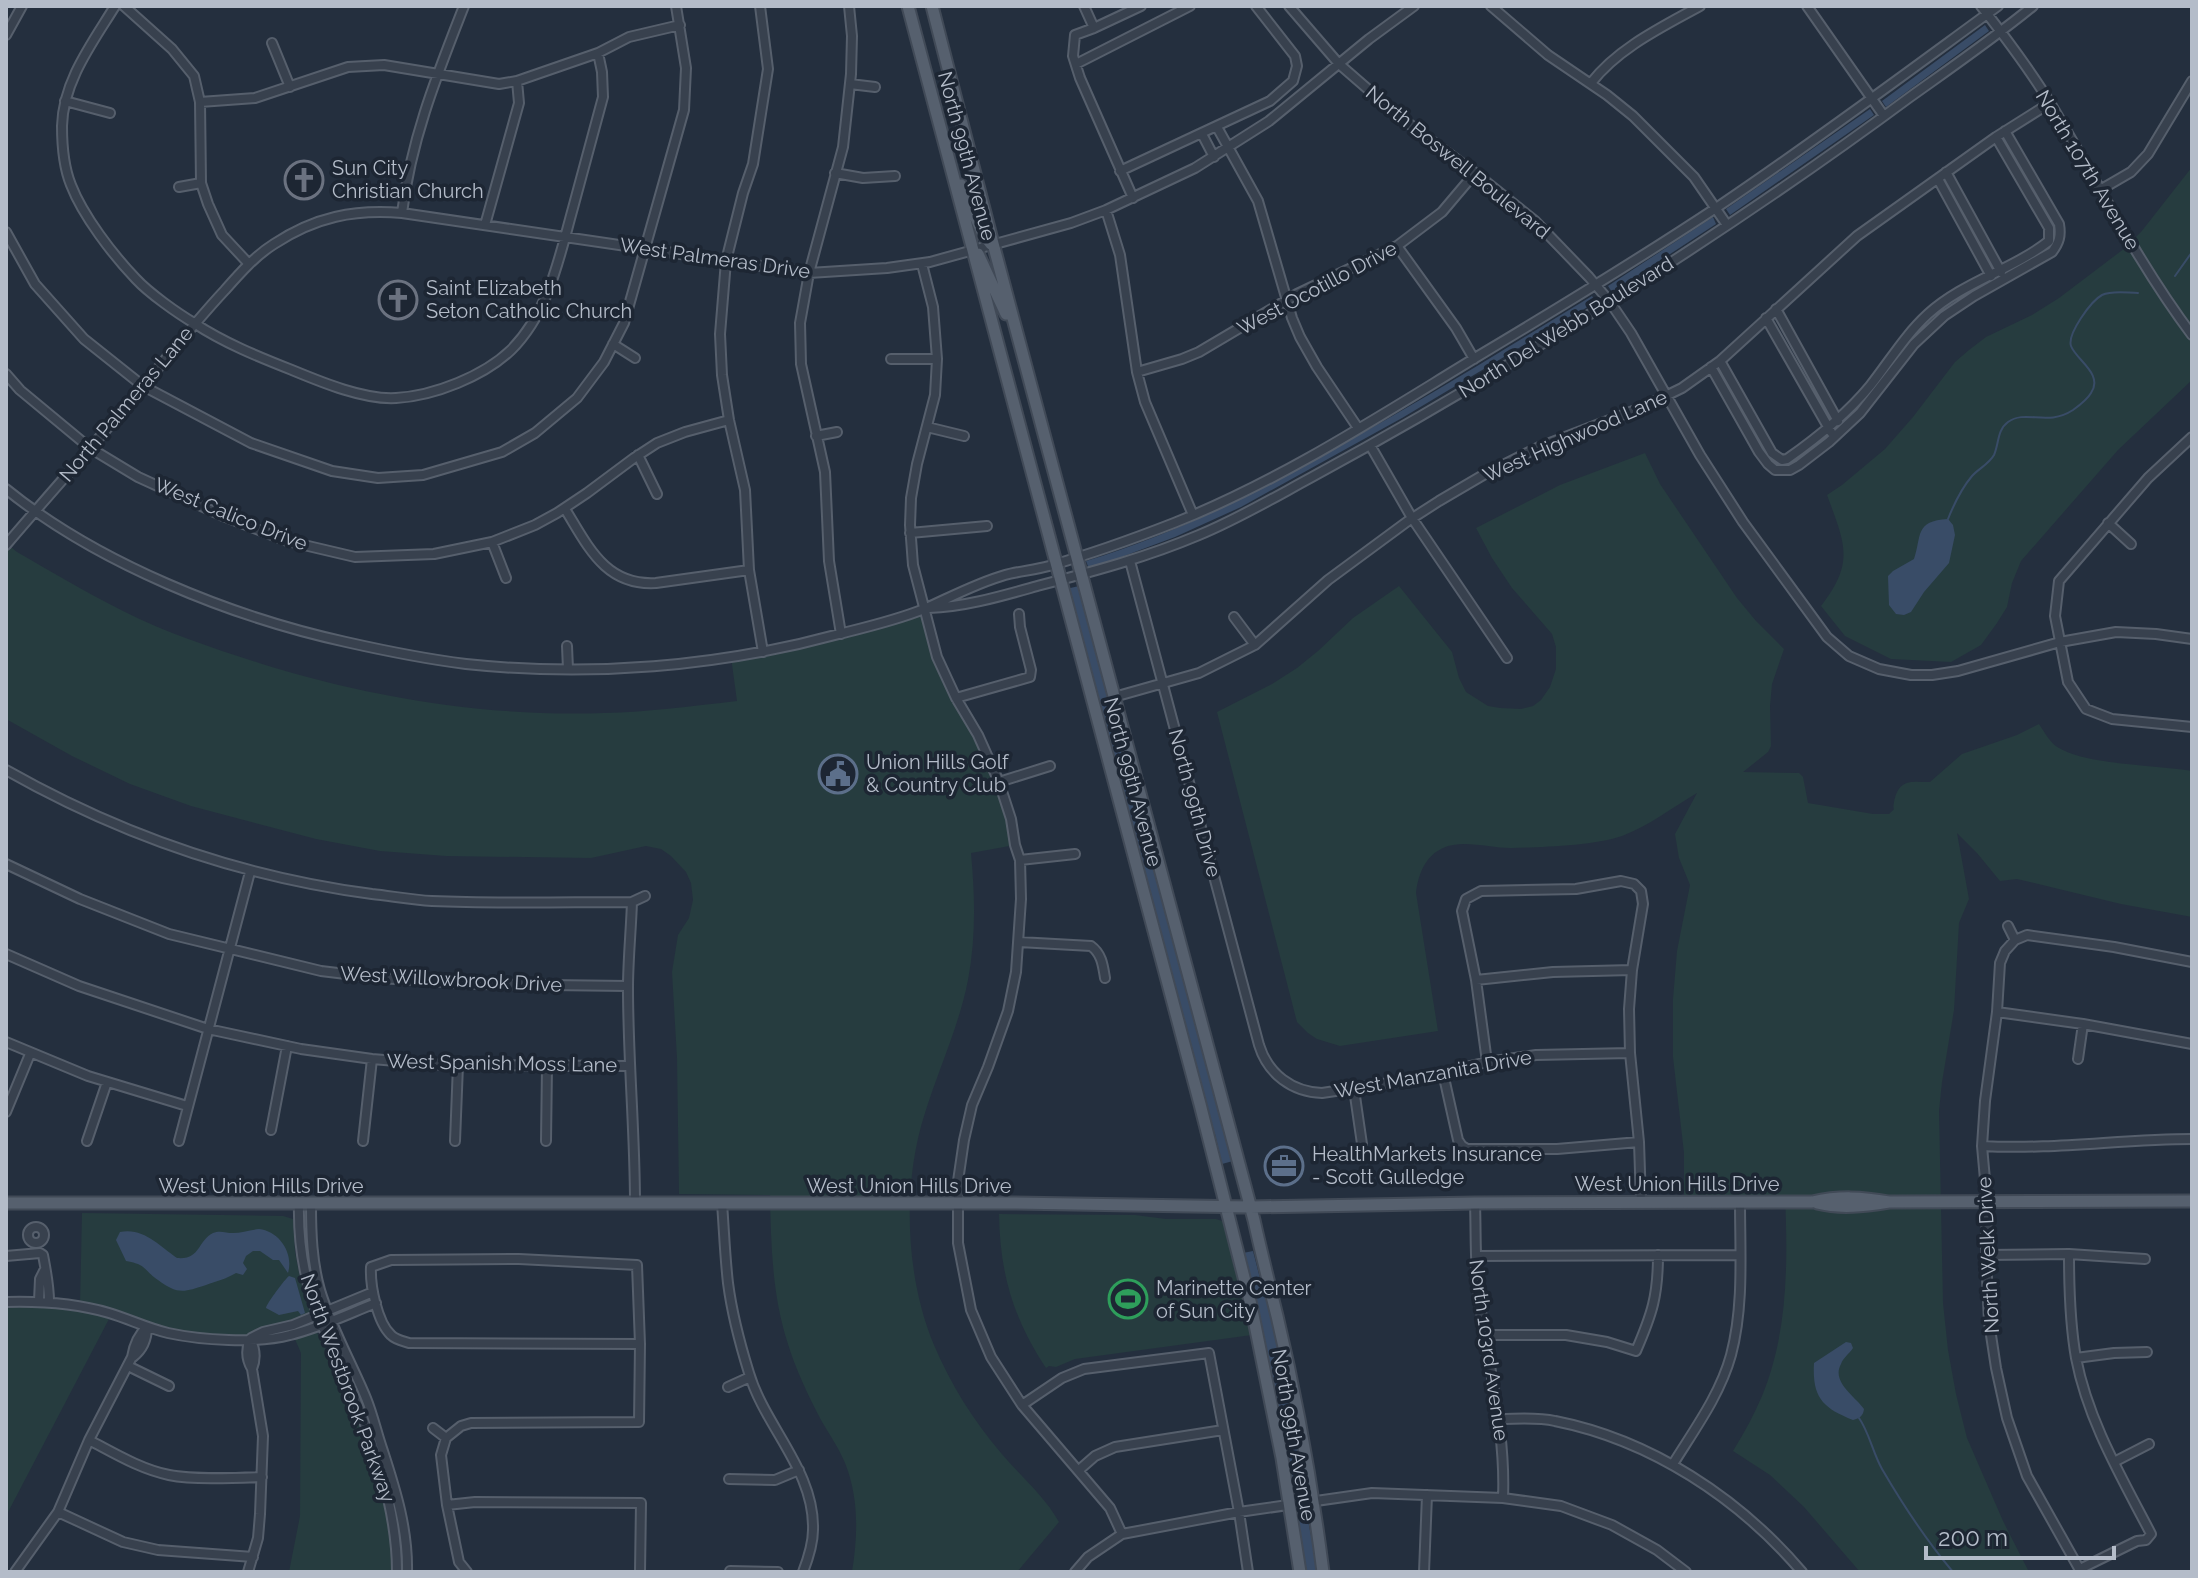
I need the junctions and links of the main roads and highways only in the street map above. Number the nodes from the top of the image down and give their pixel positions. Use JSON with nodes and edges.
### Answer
{"nodes":[{"id":1,"x":908,"y":6,"type":"edge"},
{"id":2,"x":932,"y":6,"type":"edge"},
{"id":3,"x":949,"y":159,"type":"junction"},
{"id":4,"x":994,"y":246,"type":"junction"},
{"id":5,"x":973,"y":252,"type":"junction"},
{"id":6,"x":1020,"y":344,"type":"junction"},
{"id":7,"x":2192,"y":1201,"type":"edge"},
{"id":8,"x":6,"y":1203,"type":"edge"},
{"id":9,"x":1226,"y":1206,"type":"junction"},
{"id":10,"x":1250,"y":1207,"type":"junction"},
{"id":11,"x":1300,"y":1572,"type":"edge"},
{"id":12,"x":1323,"y":1572,"type":"edge"}],
"edges":[{"from":1,"to":3,"type":"main road","name":"North 99th Avenue"},
{"from":2,"to":4,"type":"main road","name":"North 99th Avenue"},
{"from":3,"to":4,"type":"main road"},
{"from":3,"to":5,"type":"main road","name":"North 99th Avenue"},
{"from":4,"to":6,"type":"main road","name":"North 99th Avenue"},
{"from":5,"to":6,"type":"main road"},
{"from":5,"to":9,"type":"main road","name":"North 99th Avenue"},
{"from":6,"to":10,"type":"main road","name":"North 99th Avenue"},
{"from":7,"to":10,"type":"main road","name":"West Union Hills Drive"},
{"from":8,"to":9,"type":"main road","name":"West Union Hills Drive"},
{"from":9,"to":10,"type":"main road","name":"West Union Hills Drive"},
{"from":9,"to":11,"type":"main road","name":"North 99th Avenue"},
{"from":10,"to":12,"type":"main road","name":"North 99th Avenue"}]}
